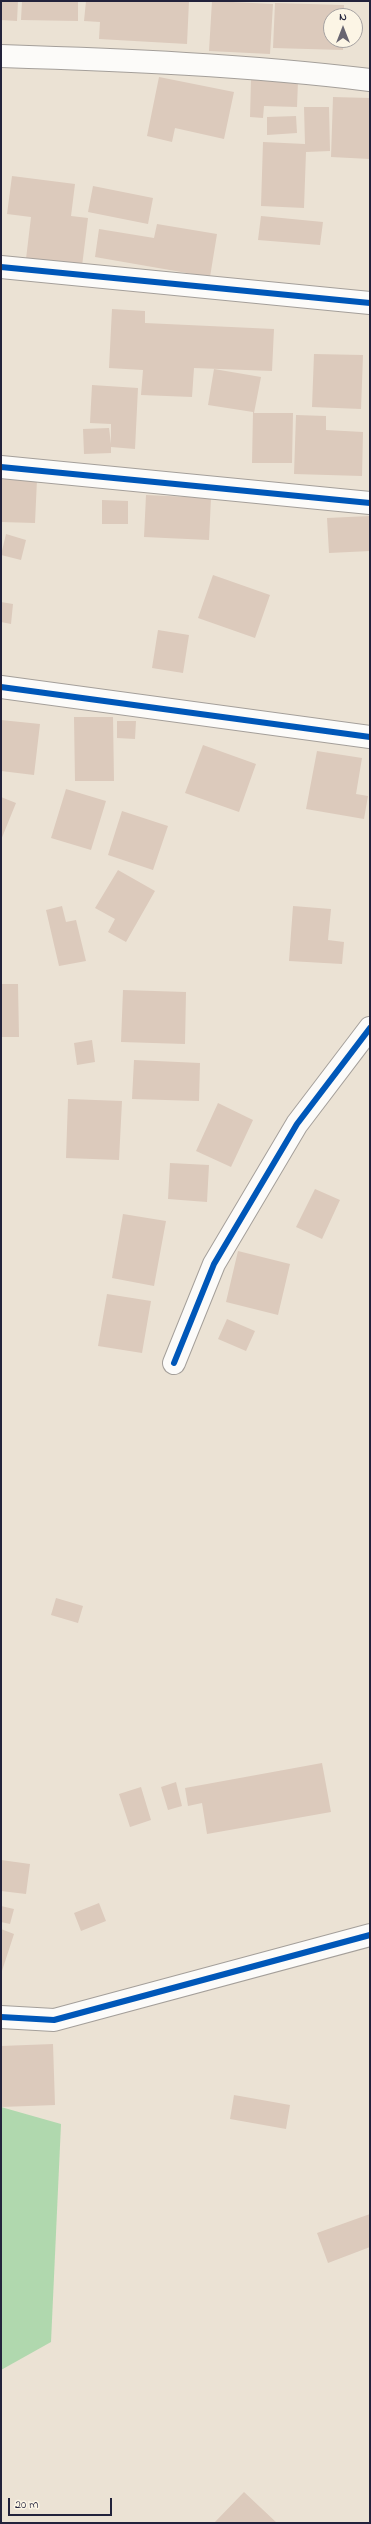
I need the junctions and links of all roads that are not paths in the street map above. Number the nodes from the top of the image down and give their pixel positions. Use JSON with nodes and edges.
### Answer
{"nodes":[{"id":1,"x":1,"y":56,"type":"edge"},
{"id":2,"x":370,"y":80,"type":"edge"},
{"id":3,"x":1,"y":266,"type":"edge"},
{"id":4,"x":370,"y":303,"type":"edge"},
{"id":5,"x":1,"y":467,"type":"edge"},
{"id":6,"x":370,"y":503,"type":"edge"},
{"id":7,"x":1,"y":687,"type":"edge"},
{"id":8,"x":370,"y":737,"type":"edge"},
{"id":9,"x":370,"y":1028,"type":"edge"},
{"id":10,"x":174,"y":1363,"type":"dead end"},
{"id":11,"x":370,"y":1935,"type":"edge"},
{"id":12,"x":1,"y":2017,"type":"edge"}],
"edges":[{"from":1,"to":2,"type":"street"},
{"from":3,"to":4,"type":"street"},
{"from":5,"to":6,"type":"street"},
{"from":7,"to":8,"type":"street"},
{"from":9,"to":10,"type":"street"},
{"from":11,"to":12,"type":"street"}]}
